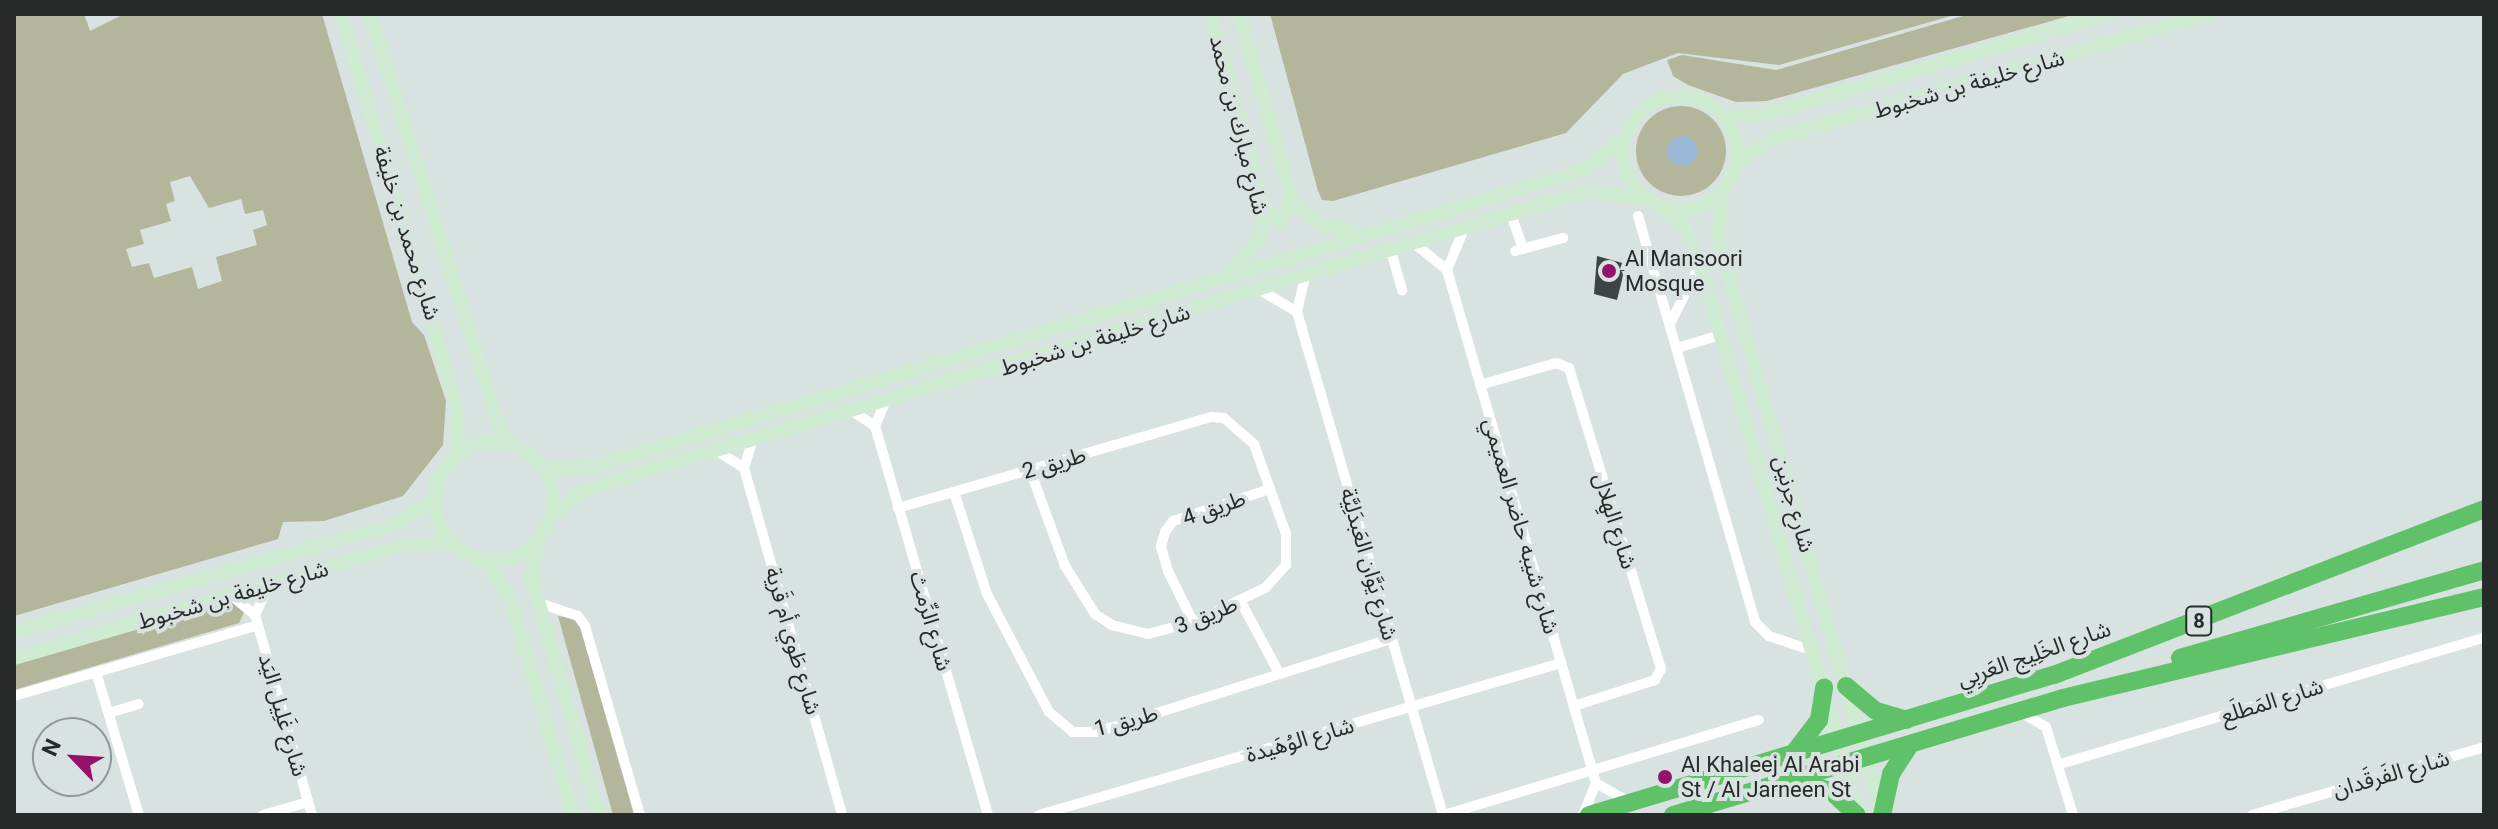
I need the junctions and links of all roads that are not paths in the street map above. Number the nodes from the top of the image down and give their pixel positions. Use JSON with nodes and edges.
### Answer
{"nodes":[{"id":1,"x":341,"y":14,"type":"edge"},
{"id":2,"x":370,"y":14,"type":"edge"},
{"id":3,"x":1211,"y":14,"type":"edge"},
{"id":4,"x":1239,"y":14,"type":"edge"},
{"id":5,"x":2109,"y":14,"type":"edge"},
{"id":6,"x":2207,"y":14,"type":"edge"},
{"id":7,"x":1723,"y":116,"type":"junction"},
{"id":8,"x":1624,"y":139,"type":"junction"},
{"id":9,"x":1736,"y":163,"type":"junction"},
{"id":10,"x":1722,"y":191,"type":"junction"},
{"id":11,"x":1292,"y":199,"type":"junction"},
{"id":12,"x":1645,"y":199,"type":"junction"},
{"id":13,"x":1263,"y":207,"type":"junction"},
{"id":14,"x":1662,"y":208,"type":"junction"},
{"id":15,"x":1511,"y":214,"type":"junction"},
{"id":16,"x":1638,"y":216,"type":"dead end"},
{"id":17,"x":1391,"y":223,"type":"junction"},
{"id":18,"x":1464,"y":229,"type":"junction"},
{"id":19,"x":1563,"y":238,"type":"dead end"},
{"id":20,"x":1415,"y":244,"type":"junction"},
{"id":21,"x":1391,"y":251,"type":"junction"},
{"id":22,"x":1700,"y":264,"type":"junction"},
{"id":23,"x":1447,"y":270,"type":"junction"},
{"id":24,"x":1230,"y":272,"type":"junction"},
{"id":25,"x":1305,"y":277,"type":"junction"},
{"id":26,"x":1260,"y":290,"type":"junction"},
{"id":27,"x":1402,"y":290,"type":"dead end"},
{"id":28,"x":1687,"y":298,"type":"junction"},
{"id":29,"x":1662,"y":299,"type":"junction"},
{"id":30,"x":1297,"y":312,"type":"junction"},
{"id":31,"x":1670,"y":324,"type":"junction"},
{"id":32,"x":1720,"y":335,"type":"junction"},
{"id":33,"x":1677,"y":348,"type":"junction"},
{"id":34,"x":1480,"y":385,"type":"junction"},
{"id":35,"x":885,"y":402,"type":"junction"},
{"id":36,"x":852,"y":411,"type":"junction"},
{"id":37,"x":1211,"y":417,"type":"joint"},
{"id":38,"x":875,"y":426,"type":"junction"},
{"id":39,"x":504,"y":442,"type":"junction"},
{"id":40,"x":752,"y":442,"type":"junction"},
{"id":41,"x":717,"y":451,"type":"junction"},
{"id":42,"x":458,"y":455,"type":"junction"},
{"id":43,"x":744,"y":468,"type":"junction"},
{"id":44,"x":545,"y":470,"type":"junction"},
{"id":45,"x":1030,"y":470,"type":"junction"},
{"id":46,"x":1270,"y":489,"type":"junction"},
{"id":47,"x":954,"y":492,"type":"junction"},
{"id":48,"x":435,"y":499,"type":"junction"},
{"id":49,"x":898,"y":508,"type":"junction"},
{"id":50,"x":2484,"y":509,"type":"edge"},
{"id":51,"x":551,"y":515,"type":"junction"},
{"id":52,"x":538,"y":540,"type":"junction"},
{"id":53,"x":453,"y":543,"type":"junction"},
{"id":54,"x":472,"y":555,"type":"junction"},
{"id":55,"x":2484,"y":570,"type":"edge"},
{"id":56,"x":268,"y":587,"type":"junction"},
{"id":57,"x":232,"y":596,"type":"junction"},
{"id":58,"x":2484,"y":597,"type":"edge"},
{"id":59,"x":1241,"y":602,"type":"junction"},
{"id":60,"x":539,"y":603,"type":"junction"},
{"id":61,"x":257,"y":620,"type":"junction"},
{"id":62,"x":1193,"y":622,"type":"junction"},
{"id":63,"x":14,"y":632,"type":"edge"},
{"id":64,"x":2484,"y":638,"type":"edge"},
{"id":65,"x":1391,"y":639,"type":"junction"},
{"id":66,"x":1815,"y":652,"type":"junction"},
{"id":67,"x":14,"y":658,"type":"edge"},
{"id":68,"x":1561,"y":663,"type":"junction"},
{"id":69,"x":96,"y":672,"type":"junction"},
{"id":70,"x":1279,"y":673,"type":"junction"},
{"id":71,"x":1846,"y":686,"type":"junction"},
{"id":72,"x":1824,"y":687,"type":"junction"},
{"id":73,"x":14,"y":696,"type":"edge"},
{"id":74,"x":2063,"y":698,"type":"junction"},
{"id":75,"x":139,"y":704,"type":"dead end"},
{"id":76,"x":1574,"y":706,"type":"junction"},
{"id":77,"x":1411,"y":708,"type":"junction"},
{"id":78,"x":2017,"y":711,"type":"junction"},
{"id":79,"x":109,"y":713,"type":"junction"},
{"id":80,"x":1759,"y":720,"type":"dead end"},
{"id":81,"x":1910,"y":720,"type":"junction"},
{"id":82,"x":1860,"y":735,"type":"junction"},
{"id":83,"x":1839,"y":742,"type":"junction"},
{"id":84,"x":1909,"y":746,"type":"junction"},
{"id":85,"x":2484,"y":747,"type":"edge"},
{"id":86,"x":1792,"y":755,"type":"junction"},
{"id":87,"x":1866,"y":759,"type":"junction"},
{"id":88,"x":2060,"y":764,"type":"junction"},
{"id":89,"x":1845,"y":765,"type":"junction"},
{"id":90,"x":1592,"y":768,"type":"junction"},
{"id":91,"x":1793,"y":780,"type":"junction"},
{"id":92,"x":1596,"y":783,"type":"junction"},
{"id":93,"x":308,"y":802,"type":"junction"},
{"id":94,"x":1631,"y":803,"type":"junction"},
{"id":95,"x":139,"y":815,"type":"edge"},
{"id":96,"x":263,"y":815,"type":"edge"},
{"id":97,"x":312,"y":815,"type":"edge"},
{"id":98,"x":573,"y":815,"type":"edge"},
{"id":99,"x":599,"y":815,"type":"edge"},
{"id":100,"x":640,"y":815,"type":"edge"},
{"id":101,"x":842,"y":815,"type":"edge"},
{"id":102,"x":988,"y":815,"type":"edge"},
{"id":103,"x":1039,"y":815,"type":"edge"},
{"id":104,"x":1443,"y":815,"type":"edge"},
{"id":105,"x":1586,"y":815,"type":"edge"},
{"id":106,"x":1673,"y":815,"type":"edge"},
{"id":107,"x":1858,"y":815,"type":"edge"},
{"id":108,"x":1882,"y":815,"type":"edge"},
{"id":109,"x":2073,"y":815,"type":"edge"},
{"id":110,"x":2252,"y":815,"type":"edge"}],
"edges":[{"from":1,"to":42,"type":"main road","name":"شارع محمد بن خليفة"},
{"from":2,"to":39,"type":"main road","name":"شارع محمد بن خليفة"},
{"from":3,"to":13,"type":"main road","name":"شارع مبارك بن محمد"},
{"from":4,"to":11,"type":"main road","name":"شارع مبارك بن محمد"},
{"from":5,"to":7,"type":"main road","name":"شارع خليفة بن شخبوط"},
{"from":6,"to":9,"type":"main road","name":"شارع خليفة بن شخبوط"},
{"from":7,"to":8,"type":"main road"},
{"from":7,"to":9,"type":"main road"},
{"from":8,"to":12,"type":"main road"},
{"from":8,"to":17,"type":"main road","name":"شارع خليفة بن شخبوط"},
{"from":9,"to":10,"type":"main road"},
{"from":10,"to":14,"type":"main road"},
{"from":10,"to":71,"type":"main road","name":"شارع جرنين"},
{"from":11,"to":13,"type":"main road"},
{"from":11,"to":17,"type":"main road","name":"شارع مبارك بن محمد"},
{"from":12,"to":14,"type":"main road"},
{"from":12,"to":15,"type":"main road","name":"شارع خليفة بن شخبوط"},
{"from":13,"to":24,"type":"main road","name":"شارع مبارك بن محمد"},
{"from":14,"to":22,"type":"main road","name":"شارع جرنين"},
{"from":15,"to":18,"type":"main road","name":"شارع خليفة بن شخبوط"},
{"from":15,"to":19,"type":"street"},
{"from":16,"to":29,"type":"street"},
{"from":17,"to":24,"type":"main road","name":"شارع خليفة بن شخبوط"},
{"from":18,"to":20,"type":"main road","name":"شارع خليفة بن شخبوط"},
{"from":18,"to":23,"type":"street"},
{"from":20,"to":21,"type":"main road","name":"شارع خليفة بن شخبوط"},
{"from":20,"to":23,"type":"street"},
{"from":21,"to":25,"type":"main road","name":"شارع خليفة بن شخبوط"},
{"from":21,"to":27,"type":"street"},
{"from":22,"to":28,"type":"street"},
{"from":22,"to":32,"type":"main road","name":"شارع جرنين"},
{"from":23,"to":34,"type":"street","name":"شارع شيبه حاضر العميمي"},
{"from":24,"to":44,"type":"main road","name":"شارع خليفة بن شخبوط"},
{"from":25,"to":26,"type":"main road","name":"شارع خليفة بن شخبوط"},
{"from":25,"to":30,"type":"street","name":"شارع يَوَّان العَبدَلِيَّة"},
{"from":26,"to":30,"type":"street"},
{"from":26,"to":35,"type":"main road","name":"شارع خليفة بن شخبوط"},
{"from":28,"to":29,"type":"street"},
{"from":28,"to":31,"type":"street"},
{"from":29,"to":31,"type":"street"},
{"from":30,"to":65,"type":"street","name":"شارع يَوَّان العَبدَلِيَّة"},
{"from":31,"to":33,"type":"street"},
{"from":32,"to":33,"type":"street"},
{"from":32,"to":66,"type":"main road","name":"شارع جرنين"},
{"from":33,"to":66,"type":"street"},
{"from":34,"to":68,"type":"street","name":"شارع شيبه حاضر العميمي"},
{"from":34,"to":76,"type":"street","name":"شارع الهِلال"},
{"from":35,"to":36,"type":"main road","name":"شارع خليفة بن شخبوط"},
{"from":35,"to":38,"type":"street"},
{"from":36,"to":38,"type":"street"},
{"from":36,"to":40,"type":"main road","name":"شارع خليفة بن شخبوط"},
{"from":37,"to":45,"type":"street","name":"طريق 2"},
{"from":37,"to":46,"type":"street","name":"طريق 3"},
{"from":38,"to":49,"type":"street","name":"شارع الرِّمث"},
{"from":39,"to":42,"type":"main road"},
{"from":39,"to":44,"type":"main road"},
{"from":40,"to":41,"type":"main road","name":"شارع خليفة بن شخبوط"},
{"from":40,"to":43,"type":"street"},
{"from":41,"to":43,"type":"street"},
{"from":41,"to":51,"type":"main road","name":"شارع خليفة بن شخبوط"},
{"from":42,"to":48,"type":"main road"},
{"from":43,"to":101,"type":"street","name":"شارع طَوي أم قَرية"},
{"from":44,"to":51,"type":"main road"},
{"from":45,"to":47,"type":"street","name":"طريق 2"},
{"from":45,"to":62,"type":"street","name":"طريق 3"},
{"from":46,"to":59,"type":"street","name":"طريق 3"},
{"from":46,"to":62,"type":"street","name":"طريق 4"},
{"from":47,"to":49,"type":"street","name":"طريق 2"},
{"from":47,"to":70,"type":"street","name":"طريق 1"},
{"from":48,"to":53,"type":"main road"},
{"from":48,"to":63,"type":"main road","name":"شارع خليفة بن شخبوط"},
{"from":49,"to":102,"type":"street","name":"شارع الرِّمث"},
{"from":50,"to":81,"type":"highway","name":"شارع الخَلِيج العَربِي","number":"8"},
{"from":51,"to":52,"type":"main road"},
{"from":52,"to":54,"type":"main road"},
{"from":52,"to":60,"type":"main road"},
{"from":53,"to":54,"type":"main road"},
{"from":53,"to":56,"type":"main road","name":"شارع خليفة بن شخبوط"},
{"from":54,"to":98,"type":"main road"},
{"from":55,"to":74,"type":"highway"},
{"from":56,"to":57,"type":"main road","name":"شارع خليفة بن شخبوط"},
{"from":56,"to":61,"type":"street"},
{"from":57,"to":61,"type":"street"},
{"from":57,"to":67,"type":"main road","name":"شارع خليفة بن شخبوط"},
{"from":58,"to":74,"type":"highway","number":"8"},
{"from":59,"to":62,"type":"street","name":"طريق 3"},
{"from":59,"to":70,"type":"street"},
{"from":60,"to":99,"type":"main road"},
{"from":60,"to":100,"type":"street"},
{"from":61,"to":69,"type":"street"},
{"from":61,"to":93,"type":"street","name":"شارع غَلِيل اليَد"},
{"from":64,"to":88,"type":"street","name":"شارع المَطلَع"},
{"from":65,"to":70,"type":"street","name":"طريق 1"},
{"from":65,"to":77,"type":"street","name":"شارع يَوَّان العَبدَلِيَّة"},
{"from":66,"to":72,"type":"main road","name":"شارع جرنين"},
{"from":68,"to":76,"type":"street","name":"شارع شيبه حاضر العميمي"},
{"from":68,"to":77,"type":"street","name":"شارع الوُهَيدة"},
{"from":69,"to":73,"type":"street"},
{"from":69,"to":79,"type":"street"},
{"from":71,"to":81,"type":"highway"},
{"from":71,"to":82,"type":"main road","name":"شارع جرنين"},
{"from":72,"to":83,"type":"main road","name":"شارع جرنين"},
{"from":72,"to":86,"type":"highway"},
{"from":74,"to":78,"type":"highway","number":"8"},
{"from":75,"to":79,"type":"street"},
{"from":76,"to":90,"type":"street","name":"شارع شيبه حاضر العميمي"},
{"from":77,"to":103,"type":"street","name":"شارع الوُهَيدة"},
{"from":77,"to":104,"type":"street","name":"شارع يَوَّان العَبدَلِيَّة"},
{"from":78,"to":84,"type":"highway","number":"8"},
{"from":78,"to":88,"type":"street"},
{"from":79,"to":95,"type":"street"},
{"from":80,"to":90,"type":"street"},
{"from":81,"to":82,"type":"highway","name":"شارع الخَلِيج العَربِي","number":"8"},
{"from":82,"to":83,"type":"highway","name":"شارع الخَلِيج العَربِي","number":"8"},
{"from":82,"to":87,"type":"main road","name":"شارع جرنين"},
{"from":83,"to":86,"type":"highway","name":"شارع الخَلِيج العَربِي","number":"8"},
{"from":83,"to":89,"type":"main road","name":"شارع جرنين"},
{"from":84,"to":87,"type":"highway","number":"8"},
{"from":84,"to":108,"type":"highway"},
{"from":85,"to":110,"type":"street","name":"شارع الفَرقَدان"},
{"from":86,"to":94,"type":"highway","name":"شارع الخَلِيج العَربِي","number":"8"},
{"from":87,"to":89,"type":"highway","number":"8"},
{"from":87,"to":108,"type":"main road","name":"شارع جرنين"},
{"from":88,"to":109,"type":"street"},
{"from":89,"to":91,"type":"highway","number":"8"},
{"from":89,"to":107,"type":"main road","name":"شارع جرنين"},
{"from":90,"to":92,"type":"street","name":"شارع شيبه حاضر العميمي"},
{"from":90,"to":104,"type":"street"},
{"from":91,"to":106,"type":"highway","number":"8"},
{"from":91,"to":107,"type":"highway"},
{"from":92,"to":94,"type":"street"},
{"from":92,"to":105,"type":"street"},
{"from":93,"to":96,"type":"street"},
{"from":93,"to":97,"type":"street","name":"شارع غَلِيل اليَد"},
{"from":94,"to":105,"type":"highway","name":"شارع الخَلِيج العَربِي","number":"8"}]}
